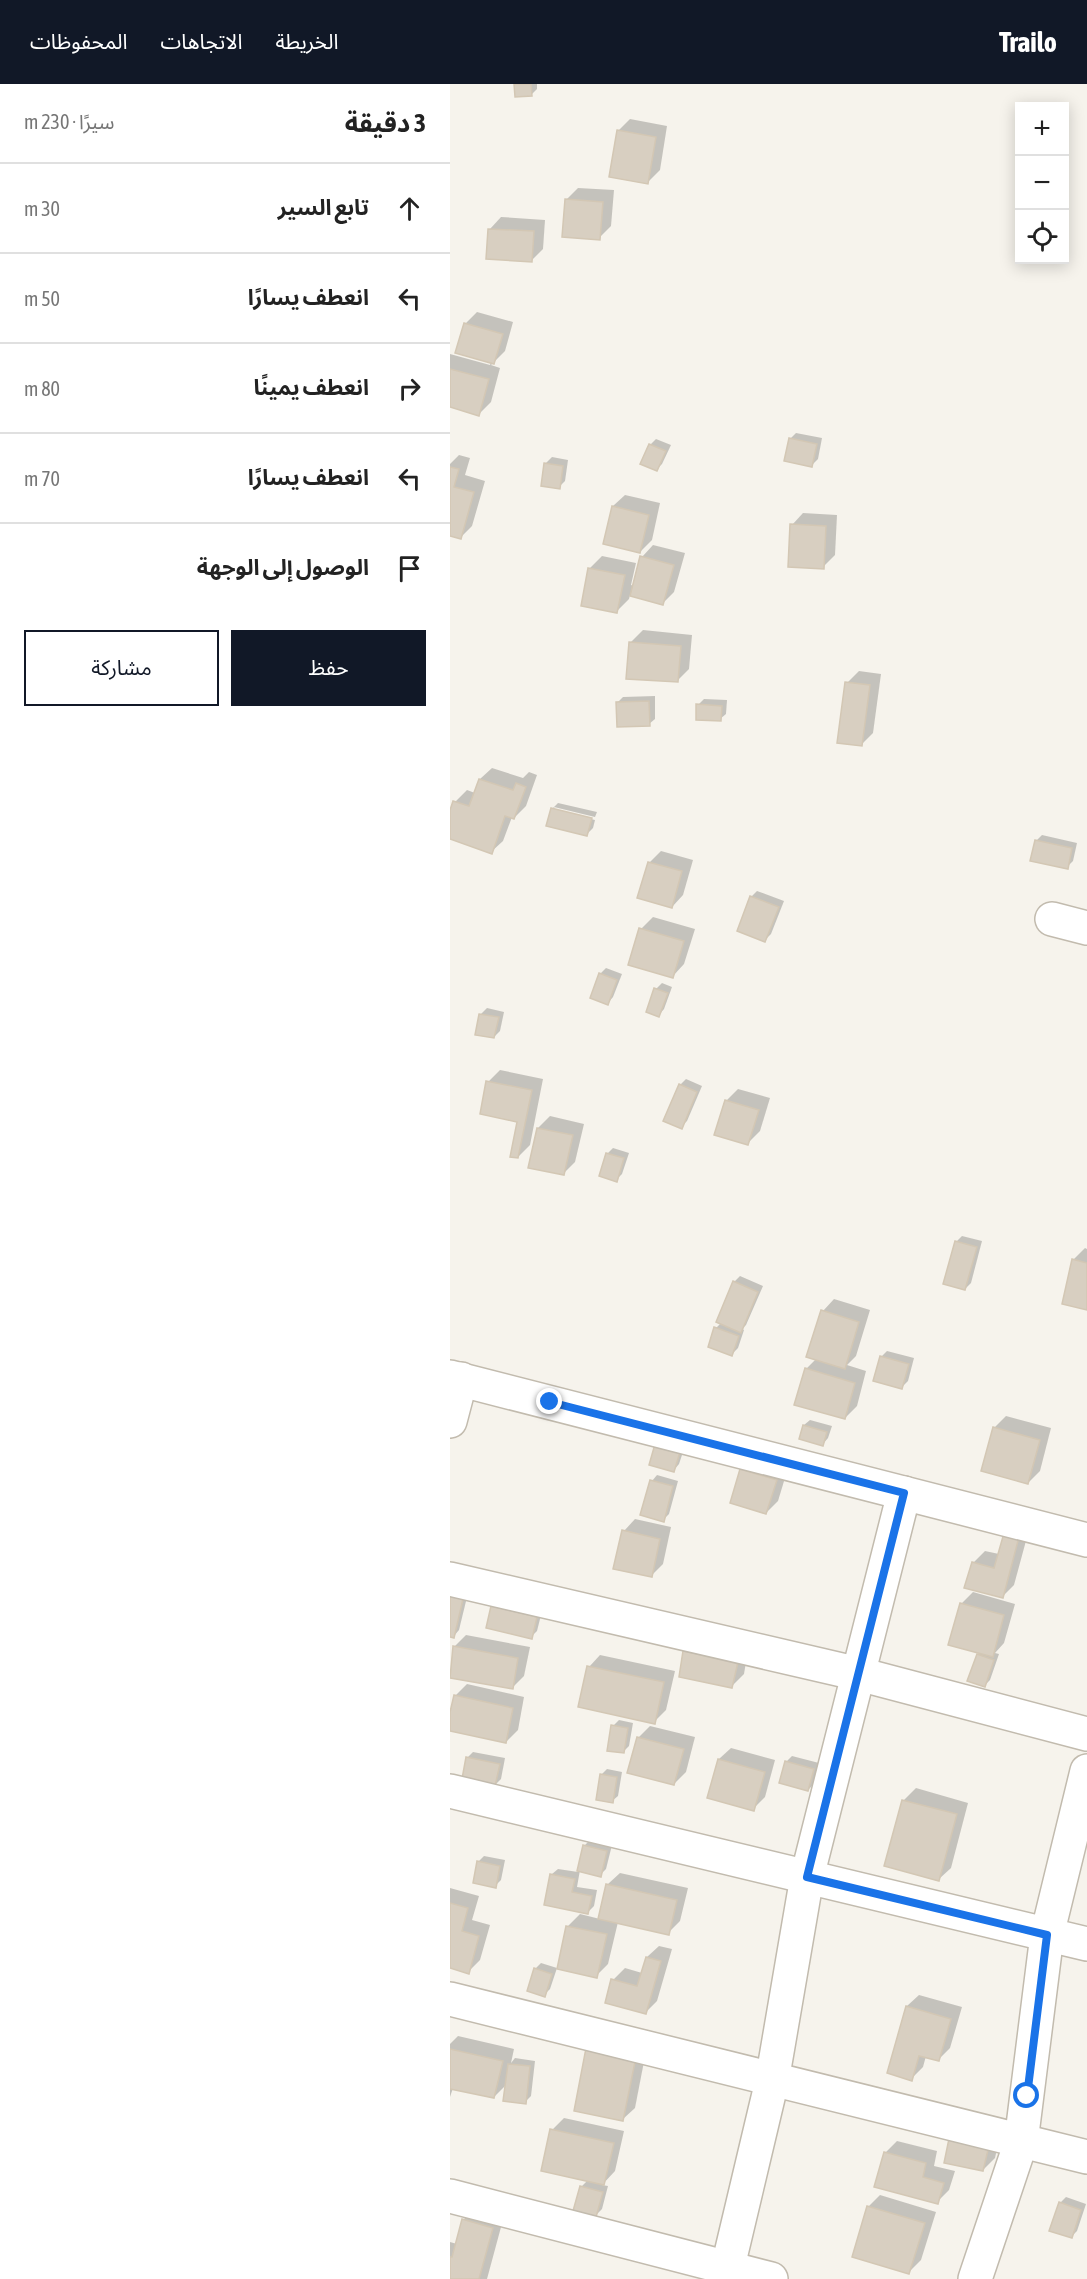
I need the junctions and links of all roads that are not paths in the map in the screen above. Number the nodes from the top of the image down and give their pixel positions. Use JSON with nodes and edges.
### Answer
{"nodes":[{"id":1,"x":1052,"y":919,"type":"dead end"},
{"id":2,"x":1087,"y":928,"type":"edge"},
{"id":3,"x":456,"y":1378,"type":"edge"},
{"id":4,"x":450,"y":1422,"type":"edge"},
{"id":5,"x":904,"y":1493,"type":"junction"},
{"id":6,"x":1087,"y":1540,"type":"edge"},
{"id":7,"x":450,"y":1579,"type":"edge"},
{"id":8,"x":859,"y":1674,"type":"junction"},
{"id":9,"x":1087,"y":1734,"type":"edge"},
{"id":10,"x":1087,"y":1771,"type":"edge"},
{"id":11,"x":450,"y":1791,"type":"edge"},
{"id":12,"x":807,"y":1877,"type":"junction"},
{"id":13,"x":1047,"y":1935,"type":"junction"},
{"id":14,"x":1087,"y":1944,"type":"edge"},
{"id":15,"x":450,"y":1999,"type":"edge"},
{"id":16,"x":772,"y":2080,"type":"junction"},
{"id":17,"x":1021,"y":2142,"type":"junction"},
{"id":18,"x":1087,"y":2157,"type":"edge"},
{"id":19,"x":450,"y":2196,"type":"edge"},
{"id":20,"x":726,"y":2274,"type":"edge"},
{"id":21,"x":771,"y":2279,"type":"edge"},
{"id":22,"x":975,"y":2279,"type":"edge"}],
"edges":[{"from":1,"to":2,"type":"street"},
{"from":3,"to":4,"type":"street"},
{"from":3,"to":5,"type":"street"},
{"from":5,"to":6,"type":"street"},
{"from":5,"to":8,"type":"street"},
{"from":7,"to":8,"type":"street"},
{"from":8,"to":9,"type":"street"},
{"from":8,"to":12,"type":"street"},
{"from":10,"to":13,"type":"street"},
{"from":11,"to":12,"type":"street"},
{"from":12,"to":13,"type":"street"},
{"from":12,"to":16,"type":"street"},
{"from":13,"to":14,"type":"street"},
{"from":13,"to":17,"type":"street"},
{"from":15,"to":16,"type":"street"},
{"from":16,"to":17,"type":"street"},
{"from":16,"to":20,"type":"street"},
{"from":17,"to":18,"type":"street"},
{"from":17,"to":22,"type":"street"},
{"from":19,"to":20,"type":"street"},
{"from":20,"to":21,"type":"street"}]}
